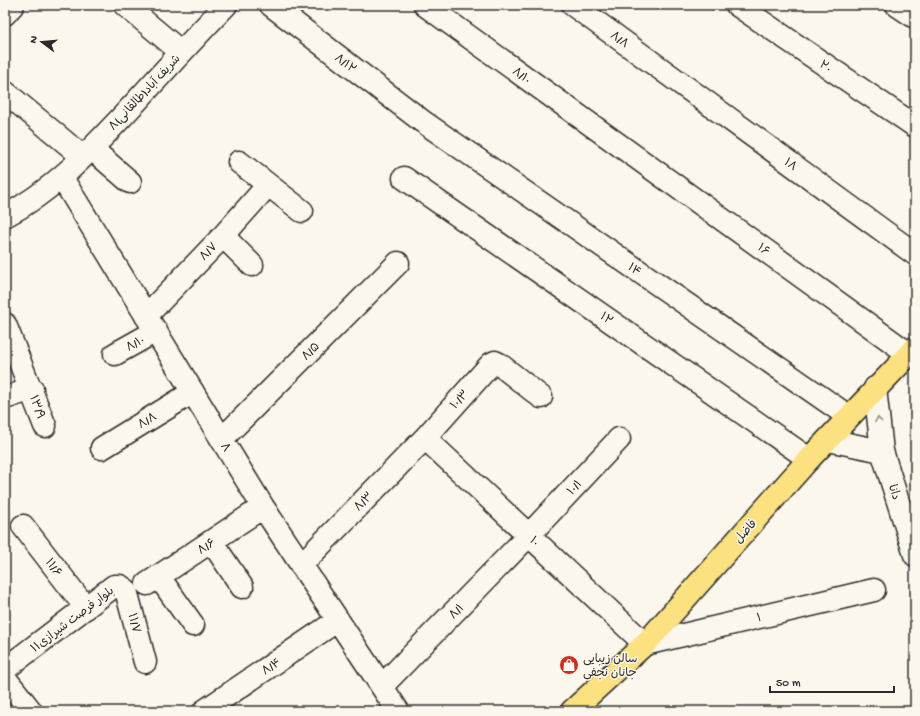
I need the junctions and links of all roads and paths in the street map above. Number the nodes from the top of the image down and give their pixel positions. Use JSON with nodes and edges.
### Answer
{"nodes":[{"id":1,"x":13,"y":5,"type":"edge"},
{"id":2,"x":125,"y":5,"type":"edge"},
{"id":3,"x":226,"y":5,"type":"edge"},
{"id":4,"x":271,"y":5,"type":"edge"},
{"id":5,"x":425,"y":5,"type":"edge"},
{"id":6,"x":572,"y":5,"type":"edge"},
{"id":7,"x":737,"y":5,"type":"edge"},
{"id":8,"x":897,"y":5,"type":"edge"},
{"id":9,"x":5,"y":14,"type":"edge"},
{"id":10,"x":915,"y":18,"type":"edge"},
{"id":11,"x":181,"y":52,"type":"junction"},
{"id":12,"x":667,"y":73,"type":"joint"},
{"id":13,"x":5,"y":92,"type":"edge"},
{"id":14,"x":422,"y":121,"type":"joint"},
{"id":15,"x":915,"y":126,"type":"edge"},
{"id":16,"x":619,"y":145,"type":"joint"},
{"id":17,"x":88,"y":153,"type":"junction"},
{"id":18,"x":239,"y":162,"type":"dead end"},
{"id":19,"x":62,"y":178,"type":"junction"},
{"id":20,"x":404,"y":178,"type":"dead end"},
{"id":21,"x":130,"y":182,"type":"dead end"},
{"id":22,"x":268,"y":185,"type":"junction"},
{"id":23,"x":302,"y":211,"type":"dead end"},
{"id":24,"x":5,"y":216,"type":"edge"},
{"id":25,"x":223,"y":236,"type":"junction"},
{"id":26,"x":915,"y":254,"type":"edge"},
{"id":27,"x":398,"y":263,"type":"dead end"},
{"id":28,"x":252,"y":265,"type":"dead end"},
{"id":29,"x":151,"y":323,"type":"junction"},
{"id":30,"x":5,"y":324,"type":"edge"},
{"id":31,"x":912,"y":351,"type":"edge"},
{"id":32,"x":115,"y":354,"type":"dead end"},
{"id":33,"x":875,"y":388,"type":"junction"},
{"id":34,"x":32,"y":389,"type":"junction"},
{"id":35,"x":193,"y":392,"type":"junction"},
{"id":36,"x":541,"y":397,"type":"dead end"},
{"id":37,"x":5,"y":398,"type":"edge"},
{"id":38,"x":848,"y":416,"type":"junction"},
{"id":39,"x":45,"y":426,"type":"dead end"},
{"id":40,"x":425,"y":438,"type":"junction"},
{"id":41,"x":619,"y":439,"type":"dead end"},
{"id":42,"x":222,"y":440,"type":"junction"},
{"id":43,"x":828,"y":440,"type":"junction"},
{"id":44,"x":102,"y":448,"type":"dead end"},
{"id":45,"x":882,"y":451,"type":"junction"},
{"id":46,"x":809,"y":459,"type":"junction"},
{"id":47,"x":263,"y":507,"type":"junction"},
{"id":48,"x":23,"y":526,"type":"dead end"},
{"id":49,"x":529,"y":535,"type":"junction"},
{"id":50,"x":212,"y":542,"type":"junction"},
{"id":51,"x":915,"y":555,"type":"edge"},
{"id":52,"x":302,"y":565,"type":"junction"},
{"id":53,"x":120,"y":586,"type":"joint"},
{"id":54,"x":242,"y":587,"type":"dead end"},
{"id":55,"x":874,"y":590,"type":"dead end"},
{"id":56,"x":86,"y":608,"type":"junction"},
{"id":57,"x":338,"y":620,"type":"junction"},
{"id":58,"x":194,"y":625,"type":"dead end"},
{"id":59,"x":645,"y":644,"type":"junction"},
{"id":60,"x":145,"y":662,"type":"dead end"},
{"id":61,"x":5,"y":670,"type":"edge"},
{"id":62,"x":5,"y":678,"type":"edge"},
{"id":63,"x":382,"y":686,"type":"junction"},
{"id":64,"x":31,"y":711,"type":"edge"},
{"id":65,"x":204,"y":711,"type":"edge"},
{"id":66,"x":398,"y":711,"type":"edge"},
{"id":67,"x":572,"y":711,"type":"edge"}],
"edges":[{"from":1,"to":9,"type":"street"},
{"from":2,"to":11,"type":"street"},
{"from":3,"to":11,"type":"street","name":"۸شریف آباد(طالقانی)"},
{"from":4,"to":14,"type":"street","name":"۸/۱۲"},
{"from":5,"to":16,"type":"street","name":"۸/۱۰"},
{"from":6,"to":12,"type":"street","name":"۸/۸"},
{"from":7,"to":15,"type":"street","name":"۲۰"},
{"from":8,"to":10,"type":"street"},
{"from":11,"to":17,"type":"street","name":"۸شریف آباد(طالقانی)"},
{"from":12,"to":26,"type":"street","name":"۱۸"},
{"from":13,"to":17,"type":"street"},
{"from":14,"to":38,"type":"street","name":"۱۴"},
{"from":16,"to":31,"type":"street","name":"۱۶"},
{"from":17,"to":19,"type":"street","name":"۸شریف آباد(طالقانی)"},
{"from":17,"to":21,"type":"street"},
{"from":18,"to":22,"type":"street"},
{"from":19,"to":24,"type":"street","name":"۸شریف آباد(طالقانی)"},
{"from":19,"to":29,"type":"street","name":"۸"},
{"from":20,"to":46,"type":"street","name":"۱۲"},
{"from":22,"to":23,"type":"street"},
{"from":22,"to":25,"type":"street","name":"۸/۷"},
{"from":25,"to":28,"type":"street"},
{"from":25,"to":29,"type":"street","name":"۸/۷"},
{"from":27,"to":42,"type":"street","name":"۸/۵"},
{"from":29,"to":32,"type":"street","name":"۸/۱۰"},
{"from":29,"to":35,"type":"street","name":"۸"},
{"from":30,"to":34,"type":"street","name":"۱۳/۹"},
{"from":31,"to":33,"type":"main road","name":"فاضل"},
{"from":33,"to":38,"type":"main road","name":"فاضل"},
{"from":45,"to":33,"type":"street","name":"دانا","one_way":true},
{"from":34,"to":37,"type":"street"},
{"from":34,"to":39,"type":"street","name":"۱۳/۹"},
{"from":35,"to":42,"type":"street","name":"۸"},
{"from":35,"to":44,"type":"street","name":"۸/۸"},
{"from":36,"to":40,"type":"street","name":"۱۰/۳"},
{"from":38,"to":43,"type":"main road","name":"فاضل"},
{"from":40,"to":49,"type":"street","name":"۱۰"},
{"from":40,"to":52,"type":"street","name":"۸/۳"},
{"from":41,"to":49,"type":"street","name":"۱۰/۱"},
{"from":42,"to":47,"type":"street","name":"۸"},
{"from":43,"to":45,"type":"street"},
{"from":43,"to":46,"type":"main road","name":"فاضل"},
{"from":45,"to":51,"type":"street","name":"دانا"},
{"from":46,"to":59,"type":"main road","name":"فاضل"},
{"from":47,"to":50,"type":"street","name":"۸/۶"},
{"from":47,"to":52,"type":"street","name":"۸"},
{"from":48,"to":56,"type":"street","name":"۱۱/۶"},
{"from":49,"to":59,"type":"street","name":"۱۰"},
{"from":49,"to":63,"type":"street","name":"۸/۱"},
{"from":50,"to":54,"type":"street"},
{"from":50,"to":58,"type":"street","name":"۸/۶"},
{"from":52,"to":57,"type":"street","name":"۸"},
{"from":53,"to":56,"type":"street","name":"بلوار فرصت شیرازی۱۱"},
{"from":53,"to":60,"type":"street","name":"۱۱/۷"},
{"from":55,"to":59,"type":"street","name":"۱"},
{"from":56,"to":61,"type":"street","name":"بلوار فرصت شیرازی۱۱"},
{"from":57,"to":63,"type":"street","name":"۸"},
{"from":57,"to":65,"type":"street","name":"۸/۴"},
{"from":59,"to":67,"type":"main road","name":"فاضل"},
{"from":62,"to":64,"type":"street"},
{"from":63,"to":66,"type":"street","name":"۸"}]}
